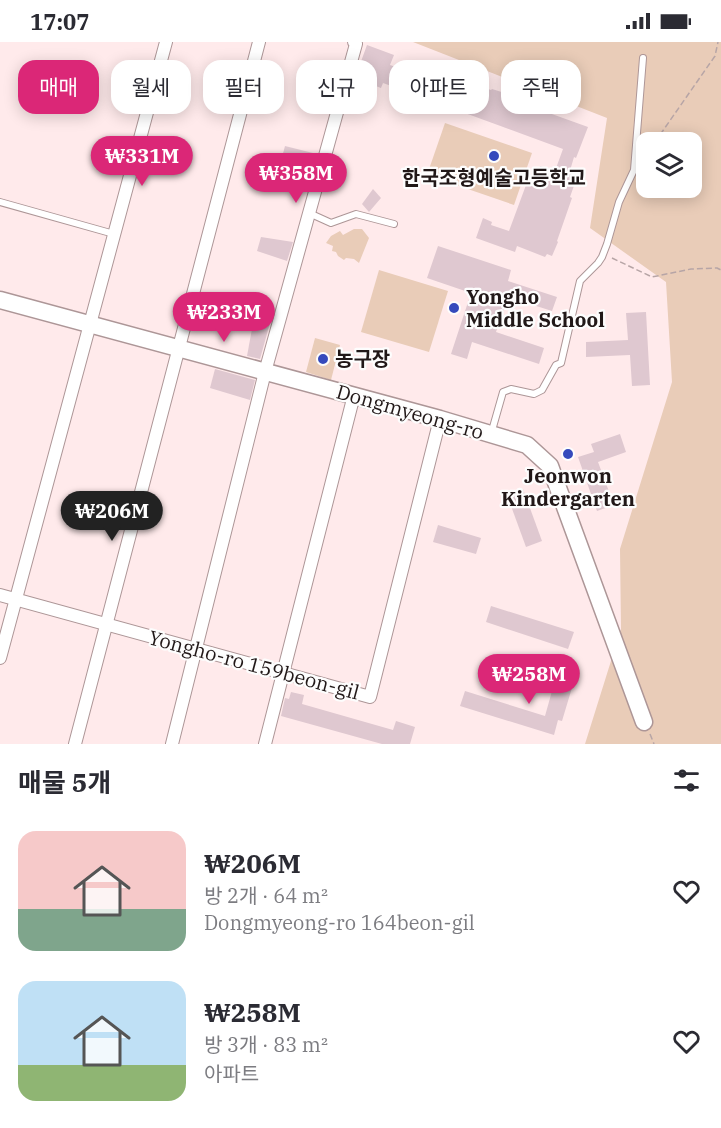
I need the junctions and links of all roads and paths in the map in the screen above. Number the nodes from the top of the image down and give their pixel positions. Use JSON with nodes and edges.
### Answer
{"nodes":[{"id":1,"x":166,"y":42,"type":"edge"},
{"id":2,"x":259,"y":42,"type":"edge"},
{"id":3,"x":354,"y":42,"type":"edge"},
{"id":4,"x":718,"y":42,"type":"edge"},
{"id":5,"x":643,"y":58,"type":"dead end"},
{"id":6,"x":662,"y":132,"type":"edge"},
{"id":7,"x":0,"y":202,"type":"edge"},
{"id":8,"x":309,"y":213,"type":"junction"},
{"id":9,"x":394,"y":224,"type":"dead end"},
{"id":10,"x":114,"y":234,"type":"junction"},
{"id":11,"x":604,"y":252,"type":"junction"},
{"id":12,"x":721,"y":270,"type":"edge"},
{"id":13,"x":0,"y":300,"type":"edge"},
{"id":14,"x":90,"y":324,"type":"junction"},
{"id":15,"x":179,"y":348,"type":"junction"},
{"id":16,"x":265,"y":372,"type":"junction"},
{"id":17,"x":354,"y":395,"type":"junction"},
{"id":18,"x":440,"y":419,"type":"junction"},
{"id":19,"x":491,"y":434,"type":"junction"},
{"id":20,"x":0,"y":595,"type":"edge"},
{"id":21,"x":15,"y":599,"type":"junction"},
{"id":22,"x":106,"y":624,"type":"junction"},
{"id":23,"x":196,"y":649,"type":"junction"},
{"id":24,"x":0,"y":657,"type":"edge"},
{"id":25,"x":283,"y":673,"type":"junction"},
{"id":26,"x":644,"y":723,"type":"dead end"},
{"id":27,"x":75,"y":744,"type":"edge"},
{"id":28,"x":172,"y":744,"type":"edge"},
{"id":29,"x":265,"y":744,"type":"edge"}],
"edges":[{"from":1,"to":10,"type":"street"},
{"from":2,"to":15,"type":"street"},
{"from":3,"to":8,"type":"street"},
{"from":4,"to":6,"type":"path"},
{"from":5,"to":11,"type":"lane"},
{"from":7,"to":10,"type":"lane"},
{"from":8,"to":9,"type":"lane"},
{"from":8,"to":16,"type":"street"},
{"from":10,"to":14,"type":"street"},
{"from":11,"to":12,"type":"path"},
{"from":11,"to":19,"type":"lane"},
{"from":13,"to":14,"type":"street","name":"Dongmyeong-ro"},
{"from":14,"to":15,"type":"street","name":"Dongmyeong-ro"},
{"from":14,"to":21,"type":"street"},
{"from":15,"to":16,"type":"street","name":"Dongmyeong-ro"},
{"from":15,"to":22,"type":"street"},
{"from":16,"to":17,"type":"street","name":"Dongmyeong-ro"},
{"from":16,"to":23,"type":"street"},
{"from":17,"to":18,"type":"street","name":"Dongmyeong-ro"},
{"from":17,"to":25,"type":"street"},
{"from":18,"to":19,"type":"street","name":"Dongmyeong-ro"},
{"from":18,"to":25,"type":"street","name":"Yongho-ro 159beon-gil"},
{"from":19,"to":26,"type":"street","name":"Dongmyeong-ro"},
{"from":20,"to":21,"type":"street","name":"Yongho-ro 159beon-gil"},
{"from":21,"to":22,"type":"street","name":"Yongho-ro 159beon-gil"},
{"from":21,"to":24,"type":"street"},
{"from":22,"to":23,"type":"street","name":"Yongho-ro 159beon-gil"},
{"from":22,"to":27,"type":"street"},
{"from":23,"to":25,"type":"street","name":"Yongho-ro 159beon-gil"},
{"from":23,"to":28,"type":"street"},
{"from":25,"to":29,"type":"street"}]}
